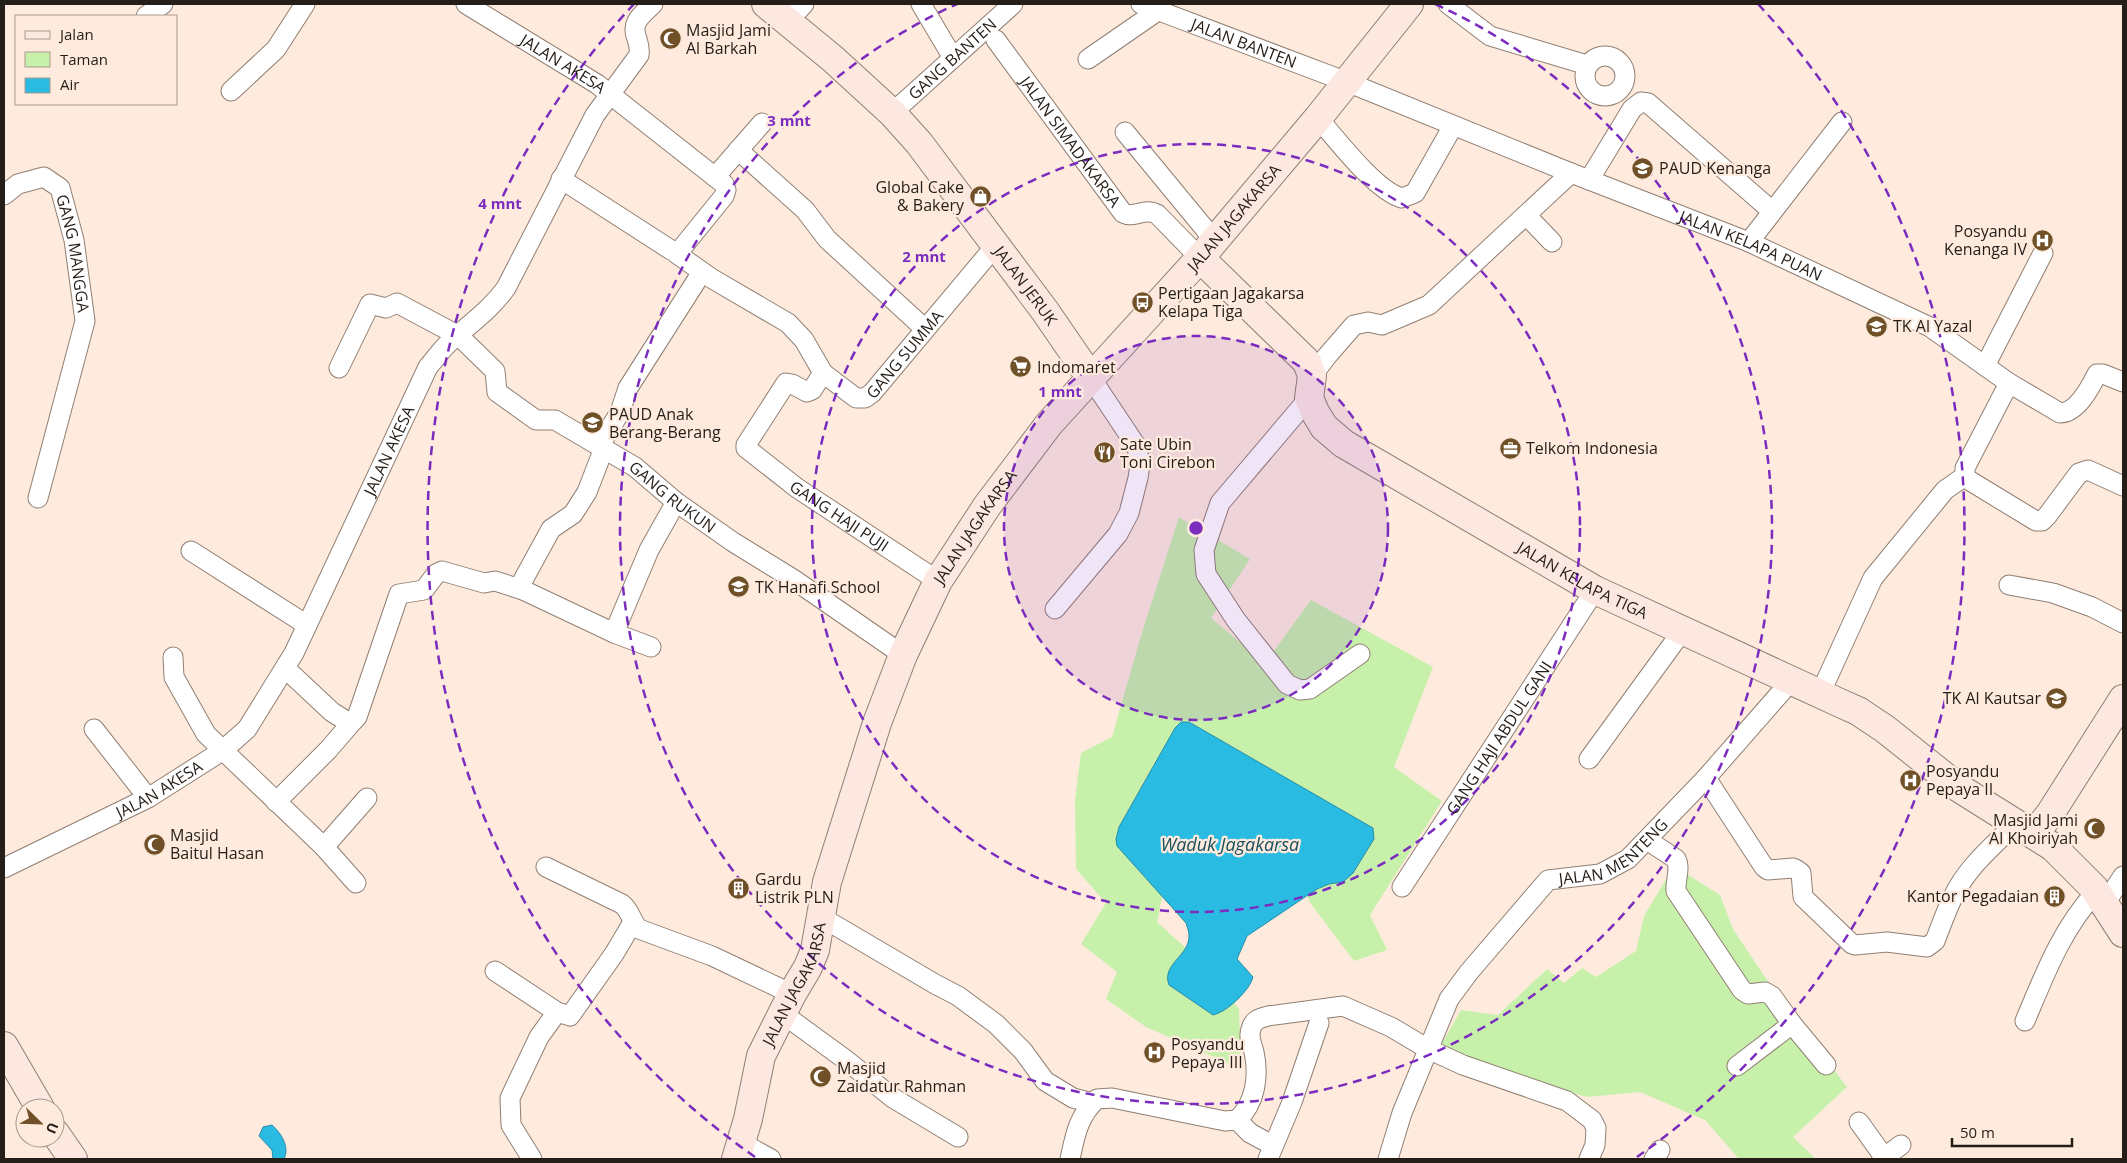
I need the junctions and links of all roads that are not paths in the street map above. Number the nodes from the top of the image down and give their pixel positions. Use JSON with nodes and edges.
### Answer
{"nodes":[{"id":1,"x":163,"y":4,"type":"edge"},
{"id":2,"x":304,"y":4,"type":"edge"},
{"id":3,"x":466,"y":4,"type":"edge"},
{"id":4,"x":653,"y":4,"type":"edge"},
{"id":5,"x":766,"y":4,"type":"edge"},
{"id":6,"x":921,"y":4,"type":"edge"},
{"id":7,"x":1014,"y":4,"type":"edge"},
{"id":8,"x":1141,"y":4,"type":"edge"},
{"id":9,"x":1409,"y":4,"type":"edge"},
{"id":10,"x":1448,"y":4,"type":"edge"},
{"id":11,"x":1160,"y":10,"type":"junction"},
{"id":12,"x":796,"y":12,"type":"edge"},
{"id":13,"x":147,"y":15,"type":"edge"},
{"id":14,"x":996,"y":40,"type":"dead end"},
{"id":15,"x":953,"y":58,"type":"junction"},
{"id":16,"x":1088,"y":59,"type":"dead end"},
{"id":17,"x":1588,"y":65,"type":"dead end"},
{"id":18,"x":1347,"y":82,"type":"junction"},
{"id":19,"x":231,"y":92,"type":"dead end"},
{"id":20,"x":609,"y":93,"type":"junction"},
{"id":21,"x":892,"y":113,"type":"junction"},
{"id":22,"x":1318,"y":118,"type":"junction"},
{"id":23,"x":1842,"y":122,"type":"dead end"},
{"id":24,"x":762,"y":123,"type":"dead end"},
{"id":25,"x":1453,"y":126,"type":"junction"},
{"id":26,"x":1125,"y":132,"type":"dead end"},
{"id":27,"x":738,"y":150,"type":"junction"},
{"id":28,"x":1571,"y":173,"type":"junction"},
{"id":29,"x":715,"y":177,"type":"junction"},
{"id":30,"x":561,"y":179,"type":"junction"},
{"id":31,"x":1589,"y":180,"type":"junction"},
{"id":32,"x":4,"y":195,"type":"edge"},
{"id":33,"x":1772,"y":211,"type":"junction"},
{"id":34,"x":1526,"y":215,"type":"junction"},
{"id":35,"x":1552,"y":242,"type":"dead end"},
{"id":36,"x":1749,"y":242,"type":"junction"},
{"id":37,"x":996,"y":245,"type":"junction"},
{"id":38,"x":672,"y":250,"type":"dead end"},
{"id":39,"x":1207,"y":250,"type":"junction"},
{"id":40,"x":2043,"y":253,"type":"dead end"},
{"id":41,"x":702,"y":272,"type":"junction"},
{"id":42,"x":925,"y":329,"type":"junction"},
{"id":43,"x":459,"y":336,"type":"junction"},
{"id":44,"x":1986,"y":366,"type":"junction"},
{"id":45,"x":340,"y":368,"type":"dead end"},
{"id":46,"x":823,"y":373,"type":"junction"},
{"id":47,"x":1091,"y":378,"type":"junction"},
{"id":48,"x":2123,"y":382,"type":"edge"},
{"id":49,"x":2009,"y":383,"type":"junction"},
{"id":50,"x":1310,"y":387,"type":"junction"},
{"id":51,"x":602,"y":447,"type":"junction"},
{"id":52,"x":1965,"y":476,"type":"junction"},
{"id":53,"x":2123,"y":486,"type":"edge"},
{"id":54,"x":38,"y":498,"type":"dead end"},
{"id":55,"x":676,"y":502,"type":"junction"},
{"id":56,"x":191,"y":551,"type":"dead end"},
{"id":57,"x":938,"y":581,"type":"junction"},
{"id":58,"x":2009,"y":585,"type":"dead end"},
{"id":59,"x":523,"y":590,"type":"junction"},
{"id":60,"x":1595,"y":590,"type":"junction"},
{"id":61,"x":1055,"y":609,"type":"dead end"},
{"id":62,"x":2123,"y":623,"type":"edge"},
{"id":63,"x":308,"y":625,"type":"junction"},
{"id":64,"x":1683,"y":630,"type":"junction"},
{"id":65,"x":614,"y":634,"type":"junction"},
{"id":66,"x":651,"y":648,"type":"dead end"},
{"id":67,"x":1360,"y":654,"type":"dead end"},
{"id":68,"x":902,"y":655,"type":"junction"},
{"id":69,"x":172,"y":657,"type":"dead end"},
{"id":70,"x":286,"y":669,"type":"junction"},
{"id":71,"x":1791,"y":680,"type":"junction"},
{"id":72,"x":1820,"y":694,"type":"junction"},
{"id":73,"x":2123,"y":699,"type":"edge"},
{"id":74,"x":353,"y":721,"type":"junction"},
{"id":75,"x":94,"y":729,"type":"dead end"},
{"id":76,"x":222,"y":751,"type":"junction"},
{"id":77,"x":1589,"y":759,"type":"dead end"},
{"id":78,"x":1706,"y":778,"type":"junction"},
{"id":79,"x":148,"y":798,"type":"junction"},
{"id":80,"x":367,"y":798,"type":"dead end"},
{"id":81,"x":276,"y":802,"type":"junction"},
{"id":82,"x":2025,"y":829,"type":"junction"},
{"id":83,"x":1647,"y":840,"type":"junction"},
{"id":84,"x":324,"y":847,"type":"junction"},
{"id":85,"x":546,"y":867,"type":"dead end"},
{"id":86,"x":4,"y":868,"type":"edge"},
{"id":87,"x":2123,"y":876,"type":"edge"},
{"id":88,"x":356,"y":882,"type":"dead end"},
{"id":89,"x":1402,"y":887,"type":"dead end"},
{"id":90,"x":2100,"y":899,"type":"junction"},
{"id":91,"x":820,"y":917,"type":"junction"},
{"id":92,"x":633,"y":922,"type":"junction"},
{"id":93,"x":2123,"y":933,"type":"edge"},
{"id":94,"x":495,"y":971,"type":"dead end"},
{"id":95,"x":787,"y":1004,"type":"junction"},
{"id":96,"x":556,"y":1012,"type":"junction"},
{"id":97,"x":2025,"y":1021,"type":"dead end"},
{"id":98,"x":1319,"y":1023,"type":"dead end"},
{"id":99,"x":1792,"y":1024,"type":"junction"},
{"id":100,"x":4,"y":1046,"type":"edge"},
{"id":101,"x":1428,"y":1049,"type":"junction"},
{"id":102,"x":1826,"y":1065,"type":"dead end"},
{"id":103,"x":1737,"y":1066,"type":"dead end"},
{"id":104,"x":34,"y":1098,"type":"edge"},
{"id":105,"x":1092,"y":1103,"type":"junction"},
{"id":106,"x":1237,"y":1120,"type":"junction"},
{"id":107,"x":1860,"y":1122,"type":"dead end"},
{"id":108,"x":958,"y":1136,"type":"dead end"},
{"id":109,"x":1901,"y":1145,"type":"dead end"},
{"id":110,"x":65,"y":1147,"type":"edge"},
{"id":111,"x":739,"y":1151,"type":"edge"},
{"id":112,"x":1270,"y":1152,"type":"edge"},
{"id":113,"x":1883,"y":1158,"type":"edge"},
{"id":114,"x":73,"y":1159,"type":"edge"},
{"id":115,"x":532,"y":1159,"type":"edge"},
{"id":116,"x":771,"y":1159,"type":"edge"},
{"id":117,"x":1070,"y":1159,"type":"edge"},
{"id":118,"x":1388,"y":1159,"type":"edge"},
{"id":119,"x":1589,"y":1159,"type":"edge"}],
"edges":[{"from":1,"to":13,"type":"street"},
{"from":2,"to":19,"type":"street"},
{"from":3,"to":20,"type":"street","name":"JALAN AKESA"},
{"from":4,"to":20,"type":"street"},
{"from":5,"to":12,"type":"street","name":"JALAN JERUK"},
{"from":6,"to":15,"type":"street"},
{"from":7,"to":15,"type":"street","name":"GANG BANTEN"},
{"from":8,"to":11,"type":"street","name":"JALAN BANTEN"},
{"from":9,"to":18,"type":"street","name":"JALAN JAGAKARSA"},
{"from":10,"to":17,"type":"street"},
{"from":11,"to":16,"type":"street"},
{"from":11,"to":18,"type":"street","name":"JALAN BANTEN"},
{"from":12,"to":21,"type":"street","name":"JALAN JERUK"},
{"from":14,"to":39,"type":"street","name":"JALAN SIMADAKARSA"},
{"from":15,"to":21,"type":"street","name":"GANG BANTEN"},
{"from":18,"to":22,"type":"street","name":"JALAN JAGAKARSA"},
{"from":18,"to":25,"type":"street","name":"JALAN KELAPA PUAN"},
{"from":20,"to":29,"type":"street"},
{"from":20,"to":30,"type":"street","name":"JALAN AKESA"},
{"from":21,"to":37,"type":"street","name":"JALAN JERUK"},
{"from":22,"to":25,"type":"street"},
{"from":22,"to":39,"type":"street","name":"JALAN JAGAKARSA"},
{"from":23,"to":33,"type":"street"},
{"from":24,"to":27,"type":"street"},
{"from":25,"to":28,"type":"street","name":"JALAN KELAPA PUAN"},
{"from":26,"to":39,"type":"street"},
{"from":27,"to":29,"type":"street"},
{"from":27,"to":42,"type":"street"},
{"from":28,"to":31,"type":"street","name":"JALAN KELAPA PUAN"},
{"from":28,"to":34,"type":"street"},
{"from":29,"to":41,"type":"street"},
{"from":30,"to":38,"type":"street"},
{"from":30,"to":43,"type":"street","name":"JALAN AKESA"},
{"from":31,"to":33,"type":"street"},
{"from":31,"to":36,"type":"street","name":"JALAN KELAPA PUAN"},
{"from":32,"to":54,"type":"street","name":"GANG MANGGA"},
{"from":33,"to":36,"type":"street"},
{"from":34,"to":35,"type":"street"},
{"from":34,"to":50,"type":"street"},
{"from":36,"to":44,"type":"street","name":"JALAN KELAPA PUAN"},
{"from":37,"to":42,"type":"street","name":"GANG SUMMA"},
{"from":37,"to":47,"type":"street","name":"JALAN JERUK"},
{"from":39,"to":47,"type":"street","name":"JALAN JAGAKARSA"},
{"from":39,"to":50,"type":"street","name":"JALAN KELAPA TIGA"},
{"from":40,"to":44,"type":"street"},
{"from":41,"to":46,"type":"street"},
{"from":41,"to":51,"type":"street"},
{"from":42,"to":46,"type":"street","name":"GANG SUMMA"},
{"from":43,"to":45,"type":"street","name":"GANG RUKUN"},
{"from":43,"to":51,"type":"street","name":"GANG RUKUN"},
{"from":43,"to":63,"type":"street","name":"JALAN AKESA"},
{"from":44,"to":49,"type":"street","name":"JALAN KELAPA PUAN"},
{"from":46,"to":57,"type":"street","name":"GANG HAJI PUJI"},
{"from":47,"to":57,"type":"street","name":"JALAN JAGAKARSA"},
{"from":47,"to":61,"type":"street","name":"JALAN JERUK"},
{"from":48,"to":49,"type":"street","name":"JALAN KELAPA PUAN"},
{"from":49,"to":52,"type":"street"},
{"from":50,"to":60,"type":"street","name":"JALAN KELAPA TIGA"},
{"from":50,"to":67,"type":"street"},
{"from":51,"to":55,"type":"street","name":"GANG RUKUN"},
{"from":51,"to":59,"type":"street"},
{"from":52,"to":53,"type":"street"},
{"from":52,"to":72,"type":"street"},
{"from":55,"to":65,"type":"street"},
{"from":55,"to":68,"type":"street","name":"GANG RUKUN"},
{"from":56,"to":63,"type":"street"},
{"from":57,"to":68,"type":"street","name":"JALAN JAGAKARSA"},
{"from":58,"to":62,"type":"street"},
{"from":59,"to":65,"type":"street"},
{"from":59,"to":74,"type":"street"},
{"from":60,"to":64,"type":"street","name":"JALAN KELAPA TIGA"},
{"from":60,"to":89,"type":"street","name":"GANG HAJI ABDUL GANI"},
{"from":63,"to":70,"type":"street","name":"JALAN AKESA"},
{"from":64,"to":71,"type":"street","name":"JALAN KELAPA TIGA"},
{"from":64,"to":77,"type":"street"},
{"from":65,"to":66,"type":"street"},
{"from":68,"to":91,"type":"street","name":"JALAN JAGAKARSA"},
{"from":69,"to":76,"type":"street"},
{"from":70,"to":74,"type":"street"},
{"from":70,"to":76,"type":"street","name":"JALAN AKESA"},
{"from":71,"to":72,"type":"street","name":"JALAN KELAPA TIGA"},
{"from":71,"to":78,"type":"street","name":"JALAN MENTENG"},
{"from":72,"to":82,"type":"street","name":"JALAN KELAPA TIGA"},
{"from":73,"to":82,"type":"street"},
{"from":74,"to":81,"type":"street"},
{"from":75,"to":79,"type":"street"},
{"from":76,"to":79,"type":"street","name":"JALAN AKESA"},
{"from":76,"to":81,"type":"street"},
{"from":78,"to":82,"type":"street"},
{"from":78,"to":83,"type":"street","name":"JALAN MENTENG"},
{"from":79,"to":86,"type":"street","name":"JALAN AKESA"},
{"from":80,"to":84,"type":"street"},
{"from":81,"to":84,"type":"street"},
{"from":82,"to":90,"type":"street","name":"JALAN KELAPA TIGA"},
{"from":83,"to":99,"type":"street"},
{"from":83,"to":101,"type":"street","name":"JALAN MENTENG"},
{"from":84,"to":88,"type":"street"},
{"from":85,"to":92,"type":"street"},
{"from":87,"to":90,"type":"street"},
{"from":90,"to":93,"type":"street","name":"JALAN KELAPA TIGA"},
{"from":90,"to":97,"type":"street"},
{"from":91,"to":95,"type":"street","name":"JALAN JAGAKARSA"},
{"from":91,"to":105,"type":"street"},
{"from":92,"to":95,"type":"street"},
{"from":92,"to":96,"type":"street"},
{"from":94,"to":96,"type":"street"},
{"from":95,"to":108,"type":"street"},
{"from":95,"to":111,"type":"street","name":"JALAN JAGAKARSA"},
{"from":96,"to":115,"type":"street"},
{"from":98,"to":112,"type":"street"},
{"from":99,"to":102,"type":"street"},
{"from":99,"to":103,"type":"street"},
{"from":100,"to":104,"type":"street"},
{"from":101,"to":106,"type":"street"},
{"from":101,"to":118,"type":"street","name":"JALAN MENTENG"},
{"from":101,"to":119,"type":"street"},
{"from":105,"to":106,"type":"street"},
{"from":105,"to":117,"type":"street"},
{"from":106,"to":112,"type":"street"},
{"from":107,"to":113,"type":"street"},
{"from":109,"to":113,"type":"street"},
{"from":110,"to":114,"type":"street"},
{"from":111,"to":116,"type":"street"}]}
